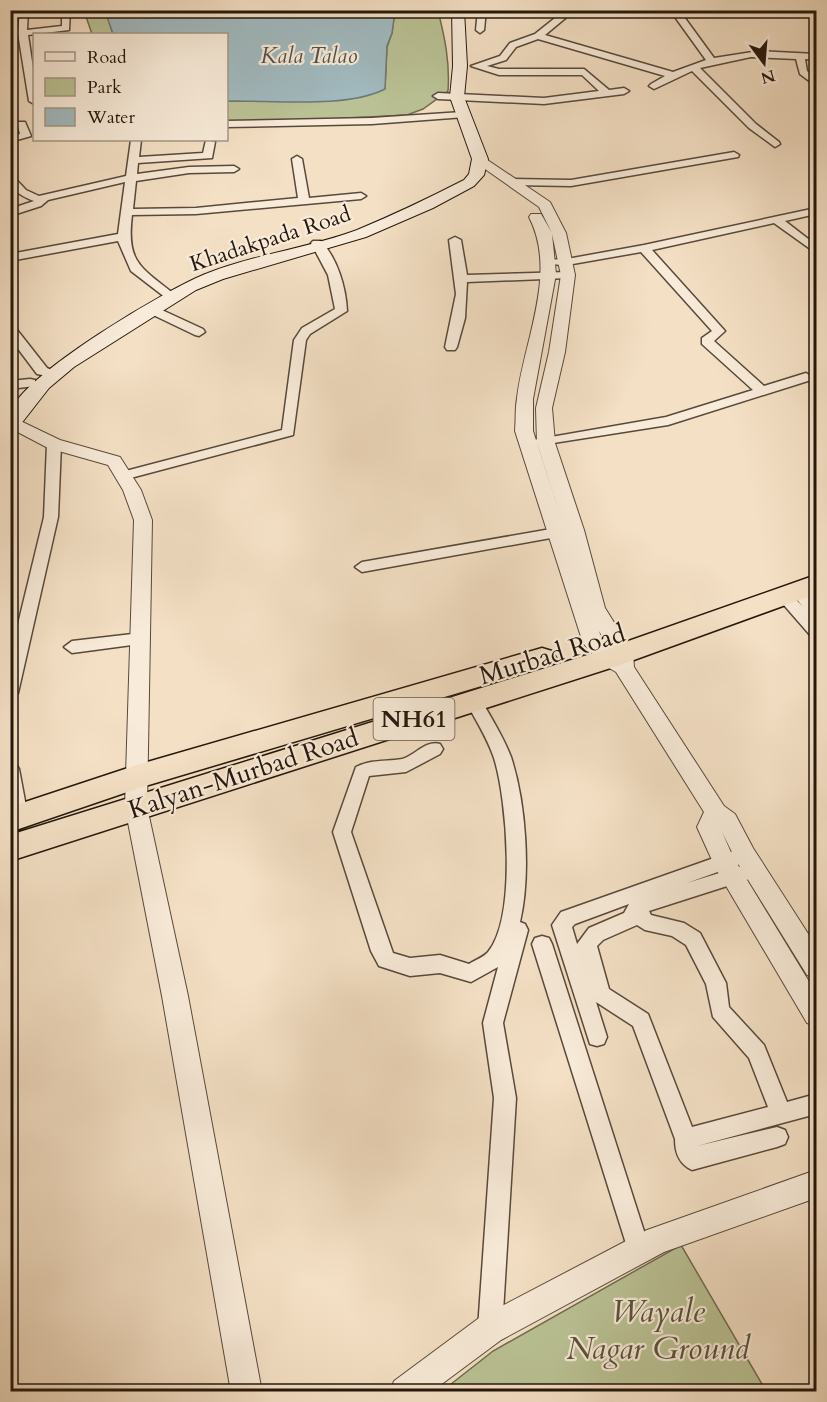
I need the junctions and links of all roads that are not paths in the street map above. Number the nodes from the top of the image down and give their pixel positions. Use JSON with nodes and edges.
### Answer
{"nodes":[{"id":1,"x":24,"y":10,"type":"edge"},
{"id":2,"x":66,"y":10,"type":"edge"},
{"id":3,"x":458,"y":10,"type":"edge"},
{"id":4,"x":482,"y":10,"type":"edge"},
{"id":5,"x":572,"y":10,"type":"edge"},
{"id":6,"x":674,"y":10,"type":"edge"},
{"id":7,"x":480,"y":30,"type":"dead end"},
{"id":8,"x":59,"y":31,"type":"dead end"},
{"id":9,"x":33,"y":33,"type":"edge"},
{"id":10,"x":35,"y":33,"type":"edge"},
{"id":11,"x":23,"y":34,"type":"junction"},
{"id":12,"x":538,"y":36,"type":"junction"},
{"id":13,"x":30,"y":54,"type":"edge"},
{"id":14,"x":800,"y":56,"type":"junction"},
{"id":15,"x":816,"y":57,"type":"edge"},
{"id":16,"x":711,"y":60,"type":"junction"},
{"id":17,"x":460,"y":66,"type":"junction"},
{"id":18,"x":477,"y":66,"type":"junction"},
{"id":19,"x":693,"y":67,"type":"junction"},
{"id":20,"x":672,"y":75,"type":"junction"},
{"id":21,"x":816,"y":83,"type":"edge"},
{"id":22,"x":654,"y":86,"type":"dead end"},
{"id":23,"x":33,"y":89,"type":"edge"},
{"id":24,"x":624,"y":91,"type":"dead end"},
{"id":25,"x":607,"y":93,"type":"junction"},
{"id":26,"x":438,"y":96,"type":"dead end"},
{"id":27,"x":457,"y":97,"type":"junction"},
{"id":28,"x":462,"y":115,"type":"junction"},
{"id":29,"x":21,"y":124,"type":"dead end"},
{"id":30,"x":228,"y":124,"type":"edge"},
{"id":31,"x":10,"y":139,"type":"edge"},
{"id":32,"x":136,"y":141,"type":"edge"},
{"id":33,"x":210,"y":142,"type":"dead end"},
{"id":34,"x":775,"y":144,"type":"dead end"},
{"id":35,"x":734,"y":155,"type":"dead end"},
{"id":36,"x":297,"y":159,"type":"dead end"},
{"id":37,"x":480,"y":159,"type":"junction"},
{"id":38,"x":133,"y":160,"type":"junction"},
{"id":39,"x":234,"y":169,"type":"dead end"},
{"id":40,"x":10,"y":176,"type":"edge"},
{"id":41,"x":474,"y":177,"type":"junction"},
{"id":42,"x":131,"y":178,"type":"junction"},
{"id":43,"x":506,"y":178,"type":"junction"},
{"id":44,"x":361,"y":196,"type":"dead end"},
{"id":45,"x":43,"y":199,"type":"junction"},
{"id":46,"x":304,"y":202,"type":"junction"},
{"id":47,"x":816,"y":211,"type":"edge"},
{"id":48,"x":127,"y":212,"type":"junction"},
{"id":49,"x":10,"y":213,"type":"edge"},
{"id":50,"x":775,"y":219,"type":"junction"},
{"id":51,"x":552,"y":233,"type":"junction"},
{"id":52,"x":124,"y":236,"type":"junction"},
{"id":53,"x":455,"y":240,"type":"dead end"},
{"id":54,"x":319,"y":245,"type":"junction"},
{"id":55,"x":644,"y":248,"type":"junction"},
{"id":56,"x":816,"y":250,"type":"edge"},
{"id":57,"x":10,"y":258,"type":"edge"},
{"id":58,"x":548,"y":268,"type":"junction"},
{"id":59,"x":567,"y":269,"type":"junction"},
{"id":60,"x":463,"y":279,"type":"junction"},
{"id":61,"x":167,"y":295,"type":"junction"},
{"id":62,"x":151,"y":309,"type":"junction"},
{"id":63,"x":112,"y":328,"type":"junction"},
{"id":64,"x":10,"y":329,"type":"edge"},
{"id":65,"x":199,"y":332,"type":"dead end"},
{"id":66,"x":452,"y":347,"type":"dead end"},
{"id":67,"x":41,"y":376,"type":"junction"},
{"id":68,"x":806,"y":377,"type":"dead end"},
{"id":69,"x":10,"y":385,"type":"edge"},
{"id":70,"x":760,"y":389,"type":"junction"},
{"id":71,"x":524,"y":407,"type":"junction"},
{"id":72,"x":544,"y":408,"type":"junction"},
{"id":73,"x":12,"y":419,"type":"edge"},
{"id":74,"x":54,"y":444,"type":"junction"},
{"id":75,"x":537,"y":444,"type":"junction"},
{"id":76,"x":123,"y":476,"type":"junction"},
{"id":77,"x":566,"y":531,"type":"junction"},
{"id":78,"x":816,"y":565,"type":"edge"},
{"id":79,"x":362,"y":567,"type":"dead end"},
{"id":80,"x":804,"y":596,"type":"edge"},
{"id":81,"x":816,"y":631,"type":"edge"},
{"id":82,"x":141,"y":639,"type":"junction"},
{"id":83,"x":72,"y":647,"type":"dead end"},
{"id":84,"x":612,"y":652,"type":"junction"},
{"id":85,"x":10,"y":693,"type":"edge"},
{"id":86,"x":473,"y":700,"type":"junction"},
{"id":87,"x":434,"y":749,"type":"dead end"},
{"id":88,"x":10,"y":769,"type":"edge"},
{"id":89,"x":137,"y":777,"type":"junction"},
{"id":90,"x":136,"y":807,"type":"junction"},
{"id":91,"x":15,"y":818,"type":"edge"},
{"id":92,"x":10,"y":848,"type":"edge"},
{"id":93,"x":739,"y":866,"type":"junction"},
{"id":94,"x":637,"y":907,"type":"junction"},
{"id":95,"x":523,"y":909,"type":"dead end"},
{"id":96,"x":542,"y":944,"type":"dead end"},
{"id":97,"x":816,"y":967,"type":"edge"},
{"id":98,"x":816,"y":1015,"type":"edge"},
{"id":99,"x":597,"y":1037,"type":"dead end"},
{"id":100,"x":816,"y":1104,"type":"edge"},
{"id":101,"x":781,"y":1114,"type":"junction"},
{"id":102,"x":777,"y":1137,"type":"dead end"},
{"id":103,"x":686,"y":1139,"type":"junction"},
{"id":104,"x":816,"y":1184,"type":"edge"},
{"id":105,"x":639,"y":1250,"type":"junction"},
{"id":106,"x":490,"y":1329,"type":"junction"},
{"id":107,"x":247,"y":1392,"type":"edge"},
{"id":108,"x":405,"y":1392,"type":"edge"}],
"edges":[{"from":1,"to":11,"type":"street"},
{"from":2,"to":11,"type":"street"},
{"from":3,"to":17,"type":"main road"},
{"from":4,"to":7,"type":"street"},
{"from":5,"to":12,"type":"street"},
{"from":6,"to":16,"type":"street"},
{"from":8,"to":10,"type":"street"},
{"from":9,"to":11,"type":"street"},
{"from":11,"to":13,"type":"street"},
{"from":12,"to":18,"type":"street"},
{"from":12,"to":20,"type":"street"},
{"from":13,"to":23,"type":"street"},
{"from":14,"to":15,"type":"street"},
{"from":14,"to":16,"type":"street"},
{"from":14,"to":21,"type":"street"},
{"from":16,"to":19,"type":"street"},
{"from":17,"to":18,"type":"street"},
{"from":17,"to":27,"type":"main road"},
{"from":18,"to":25,"type":"street"},
{"from":19,"to":20,"type":"street"},
{"from":19,"to":34,"type":"street"},
{"from":20,"to":22,"type":"street"},
{"from":24,"to":25,"type":"street"},
{"from":25,"to":27,"type":"street"},
{"from":26,"to":27,"type":"street"},
{"from":27,"to":28,"type":"main road"},
{"from":28,"to":30,"type":"street"},
{"from":28,"to":37,"type":"main road"},
{"from":29,"to":31,"type":"street"},
{"from":32,"to":38,"type":"street"},
{"from":33,"to":38,"type":"street"},
{"from":35,"to":43,"type":"street"},
{"from":36,"to":46,"type":"street"},
{"from":37,"to":41,"type":"main road"},
{"from":37,"to":43,"type":"street"},
{"from":38,"to":42,"type":"street"},
{"from":39,"to":42,"type":"street"},
{"from":40,"to":45,"type":"street"},
{"from":41,"to":43,"type":"street"},
{"from":41,"to":54,"type":"main road","name":"Khadakpada Road"},
{"from":42,"to":45,"type":"street"},
{"from":42,"to":48,"type":"street"},
{"from":43,"to":51,"type":"street"},
{"from":44,"to":46,"type":"street"},
{"from":45,"to":49,"type":"street"},
{"from":46,"to":48,"type":"street"},
{"from":47,"to":50,"type":"street"},
{"from":48,"to":52,"type":"street"},
{"from":50,"to":55,"type":"street"},
{"from":50,"to":56,"type":"street"},
{"from":51,"to":58,"type":"street"},
{"from":51,"to":59,"type":"street"},
{"from":52,"to":57,"type":"street"},
{"from":52,"to":61,"type":"street"},
{"from":53,"to":60,"type":"street"},
{"from":54,"to":61,"type":"main road","name":"Khadakpada Road"},
{"from":54,"to":76,"type":"street"},
{"from":55,"to":59,"type":"street"},
{"from":55,"to":70,"type":"street"},
{"from":58,"to":59,"type":"street"},
{"from":58,"to":60,"type":"street"},
{"from":58,"to":71,"type":"street"},
{"from":59,"to":72,"type":"street"},
{"from":60,"to":66,"type":"street"},
{"from":61,"to":62,"type":"main road","name":"Khadakpada Road"},
{"from":61,"to":63,"type":"main road","name":"Khadakpada Road"},
{"from":62,"to":63,"type":"main road","name":"Khadakpada Road"},
{"from":62,"to":65,"type":"street"},
{"from":63,"to":67,"type":"main road","name":"Khadakpada Road"},
{"from":64,"to":67,"type":"street"},
{"from":67,"to":69,"type":"street"},
{"from":67,"to":73,"type":"main road","name":"Khadakpada Road"},
{"from":68,"to":70,"type":"street"},
{"from":70,"to":75,"type":"street"},
{"from":71,"to":72,"type":"street"},
{"from":71,"to":75,"type":"street"},
{"from":72,"to":75,"type":"street"},
{"from":73,"to":74,"type":"street"},
{"from":74,"to":76,"type":"street"},
{"from":74,"to":85,"type":"street"},
{"from":75,"to":77,"type":"street"},
{"from":76,"to":82,"type":"street"},
{"from":77,"to":79,"type":"street"},
{"from":77,"to":84,"type":"street"},
{"from":78,"to":84,"type":"highway","name":"Murbad Road","number":"NH61"},
{"from":80,"to":81,"type":"street"},
{"from":80,"to":84,"type":"highway","name":"Kalyan-Murbad Road","number":"NH61"},
{"from":82,"to":83,"type":"street"},
{"from":82,"to":89,"type":"street"},
{"from":84,"to":86,"type":"highway","name":"Kalyan-Murbad Road","number":"NH61"},
{"from":84,"to":89,"type":"highway","name":"Murbad Road","number":"NH61"},
{"from":84,"to":93,"type":"street"},
{"from":86,"to":87,"type":"street"},
{"from":86,"to":90,"type":"highway","name":"Kalyan-Murbad Road","number":"NH61"},
{"from":88,"to":91,"type":"street"},
{"from":89,"to":90,"type":"street"},
{"from":89,"to":91,"type":"highway","name":"Murbad Road","number":"NH61"},
{"from":90,"to":92,"type":"highway","name":"Kalyan-Murbad Road","number":"NH61"},
{"from":90,"to":107,"type":"street"},
{"from":93,"to":94,"type":"street"},
{"from":93,"to":97,"type":"street"},
{"from":93,"to":98,"type":"street"},
{"from":93,"to":99,"type":"street"},
{"from":94,"to":101,"type":"street"},
{"from":94,"to":103,"type":"street"},
{"from":95,"to":106,"type":"street"},
{"from":96,"to":105,"type":"street"},
{"from":100,"to":101,"type":"street"},
{"from":101,"to":103,"type":"street"},
{"from":102,"to":103,"type":"street"},
{"from":104,"to":105,"type":"street"},
{"from":105,"to":106,"type":"street"},
{"from":106,"to":108,"type":"street"}]}
